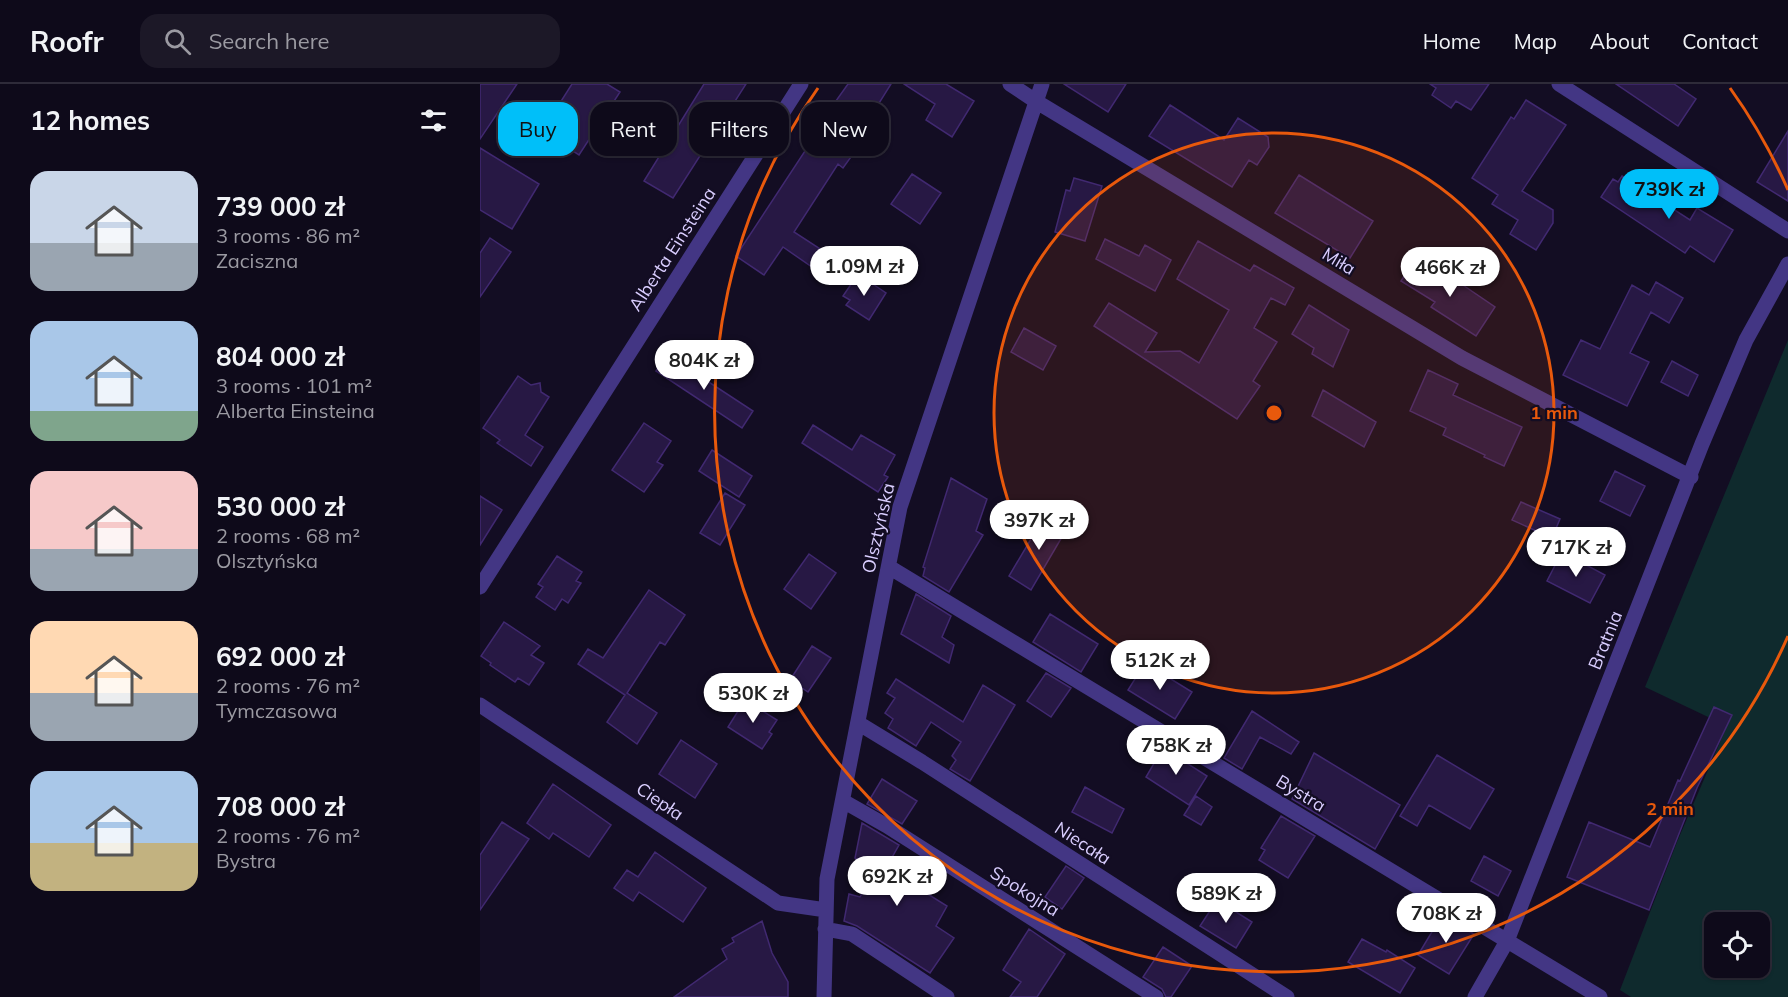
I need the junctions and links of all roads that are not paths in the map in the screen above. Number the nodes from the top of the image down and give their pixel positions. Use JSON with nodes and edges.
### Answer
{"nodes":[{"id":1,"x":801,"y":84,"type":"edge"},
{"id":2,"x":1010,"y":84,"type":"edge"},
{"id":3,"x":1042,"y":84,"type":"edge"},
{"id":4,"x":1559,"y":84,"type":"edge"},
{"id":5,"x":1037,"y":102,"type":"junction"},
{"id":6,"x":1788,"y":231,"type":"edge"},
{"id":7,"x":1788,"y":264,"type":"edge"},
{"id":8,"x":1691,"y":477,"type":"junction"},
{"id":9,"x":890,"y":567,"type":"junction"},
{"id":10,"x":480,"y":587,"type":"edge"},
{"id":11,"x":480,"y":705,"type":"edge"},
{"id":12,"x":858,"y":723,"type":"junction"},
{"id":13,"x":843,"y":801,"type":"junction"},
{"id":14,"x":826,"y":910,"type":"junction"},
{"id":15,"x":825,"y":929,"type":"junction"},
{"id":16,"x":1507,"y":941,"type":"junction"},
{"id":17,"x":824,"y":997,"type":"edge"},
{"id":18,"x":947,"y":997,"type":"edge"},
{"id":19,"x":1156,"y":997,"type":"edge"},
{"id":20,"x":1287,"y":997,"type":"edge"},
{"id":21,"x":1475,"y":997,"type":"edge"},
{"id":22,"x":1600,"y":997,"type":"edge"}],
"edges":[{"from":1,"to":10,"type":"street","name":"Alberta Einsteina"},
{"from":2,"to":5,"type":"street","name":"Miła"},
{"from":3,"to":5,"type":"street","name":"Olsztyńska"},
{"from":4,"to":6,"type":"street"},
{"from":5,"to":8,"type":"street","name":"Miła"},
{"from":5,"to":9,"type":"street","name":"Olsztyńska"},
{"from":7,"to":8,"type":"street","name":"Bratnia"},
{"from":8,"to":16,"type":"street","name":"Bratnia"},
{"from":9,"to":12,"type":"street","name":"Olsztyńska"},
{"from":9,"to":16,"type":"street","name":"Bystra"},
{"from":11,"to":14,"type":"street","name":"Ciepła"},
{"from":12,"to":13,"type":"street","name":"Olsztyńska"},
{"from":12,"to":20,"type":"street","name":"Niecała"},
{"from":13,"to":14,"type":"street","name":"Olsztyńska"},
{"from":13,"to":19,"type":"street","name":"Spokojna"},
{"from":14,"to":15,"type":"street","name":"Olsztyńska"},
{"from":15,"to":17,"type":"street","name":"Olsztyńska"},
{"from":15,"to":18,"type":"street"},
{"from":16,"to":21,"type":"street","name":"Bratnia"},
{"from":16,"to":22,"type":"street","name":"Bystra"}]}
